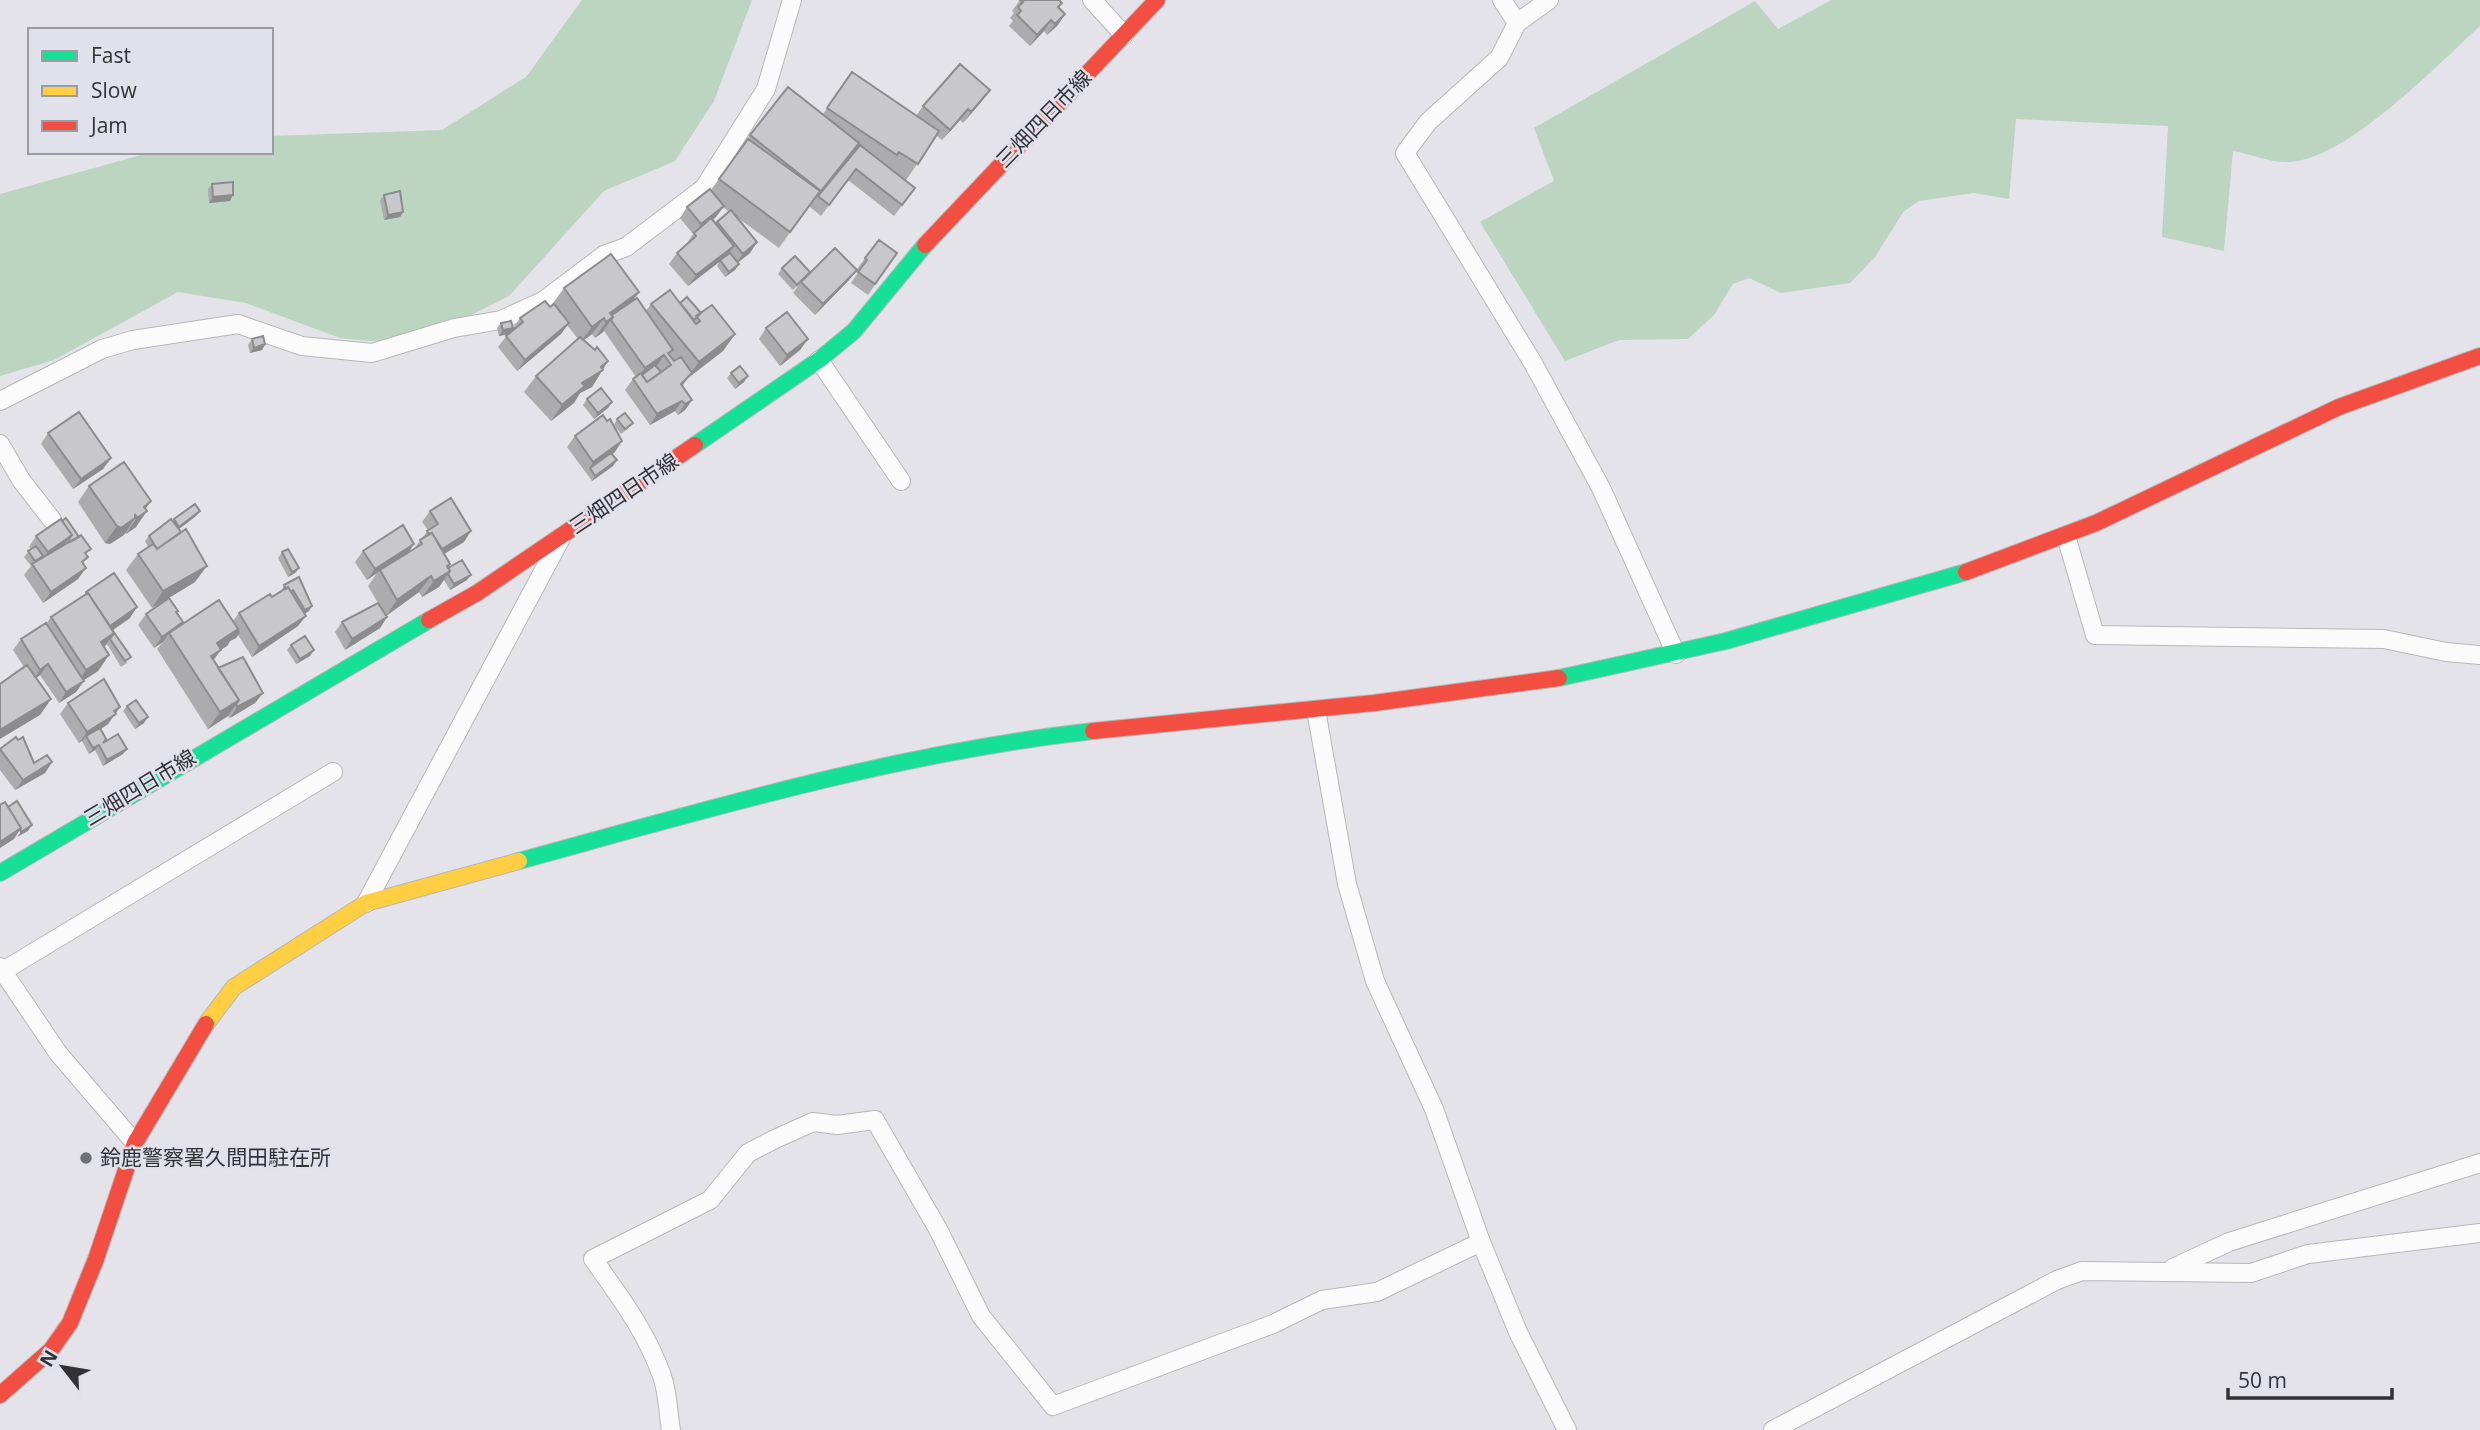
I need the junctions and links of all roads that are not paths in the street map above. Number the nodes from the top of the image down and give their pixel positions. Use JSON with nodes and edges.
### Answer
{"nodes":[{"id":1,"x":792,"y":0,"type":"edge"},
{"id":2,"x":1092,"y":0,"type":"edge"},
{"id":3,"x":1157,"y":0,"type":"edge"},
{"id":4,"x":1503,"y":0,"type":"edge"},
{"id":5,"x":1549,"y":0,"type":"edge"},
{"id":6,"x":1517,"y":23,"type":"junction"},
{"id":7,"x":1124,"y":35,"type":"junction"},
{"id":8,"x":2480,"y":356,"type":"edge"},
{"id":9,"x":819,"y":360,"type":"junction"},
{"id":10,"x":0,"y":401,"type":"edge"},
{"id":11,"x":0,"y":444,"type":"edge"},
{"id":12,"x":901,"y":481,"type":"dead end"},
{"id":13,"x":52,"y":520,"type":"dead end"},
{"id":14,"x":2066,"y":536,"type":"junction"},
{"id":15,"x":562,"y":537,"type":"junction"},
{"id":16,"x":1676,"y":654,"type":"junction"},
{"id":17,"x":2480,"y":655,"type":"edge"},
{"id":18,"x":1316,"y":710,"type":"junction"},
{"id":19,"x":333,"y":772,"type":"dead end"},
{"id":20,"x":0,"y":873,"type":"edge"},
{"id":21,"x":366,"y":903,"type":"junction"},
{"id":22,"x":2,"y":969,"type":"edge"},
{"id":23,"x":135,"y":1143,"type":"junction"},
{"id":24,"x":2480,"y":1163,"type":"edge"},
{"id":25,"x":2480,"y":1233,"type":"edge"},
{"id":26,"x":1481,"y":1242,"type":"junction"},
{"id":27,"x":2169,"y":1270,"type":"junction"},
{"id":28,"x":0,"y":1395,"type":"edge"},
{"id":29,"x":671,"y":1430,"type":"edge"},
{"id":30,"x":1567,"y":1430,"type":"edge"},
{"id":31,"x":1773,"y":1430,"type":"edge"}],
"edges":[{"from":1,"to":10,"type":"street"},
{"from":2,"to":7,"type":"street"},
{"from":3,"to":7,"type":"street","name":"三畑四日市線"},
{"from":4,"to":6,"type":"street"},
{"from":5,"to":6,"type":"street"},
{"from":6,"to":16,"type":"street"},
{"from":7,"to":9,"type":"street","name":"三畑四日市線"},
{"from":8,"to":14,"type":"street"},
{"from":9,"to":12,"type":"street"},
{"from":9,"to":15,"type":"street","name":"三畑四日市線"},
{"from":11,"to":13,"type":"street"},
{"from":14,"to":16,"type":"street"},
{"from":14,"to":17,"type":"street"},
{"from":15,"to":20,"type":"street","name":"三畑四日市線"},
{"from":15,"to":21,"type":"street"},
{"from":16,"to":18,"type":"street"},
{"from":18,"to":21,"type":"street"},
{"from":18,"to":26,"type":"street"},
{"from":19,"to":22,"type":"street"},
{"from":21,"to":23,"type":"street"},
{"from":22,"to":23,"type":"street"},
{"from":23,"to":28,"type":"street"},
{"from":24,"to":27,"type":"street"},
{"from":25,"to":27,"type":"street"},
{"from":26,"to":29,"type":"street"},
{"from":26,"to":30,"type":"street"},
{"from":27,"to":31,"type":"street"}]}
